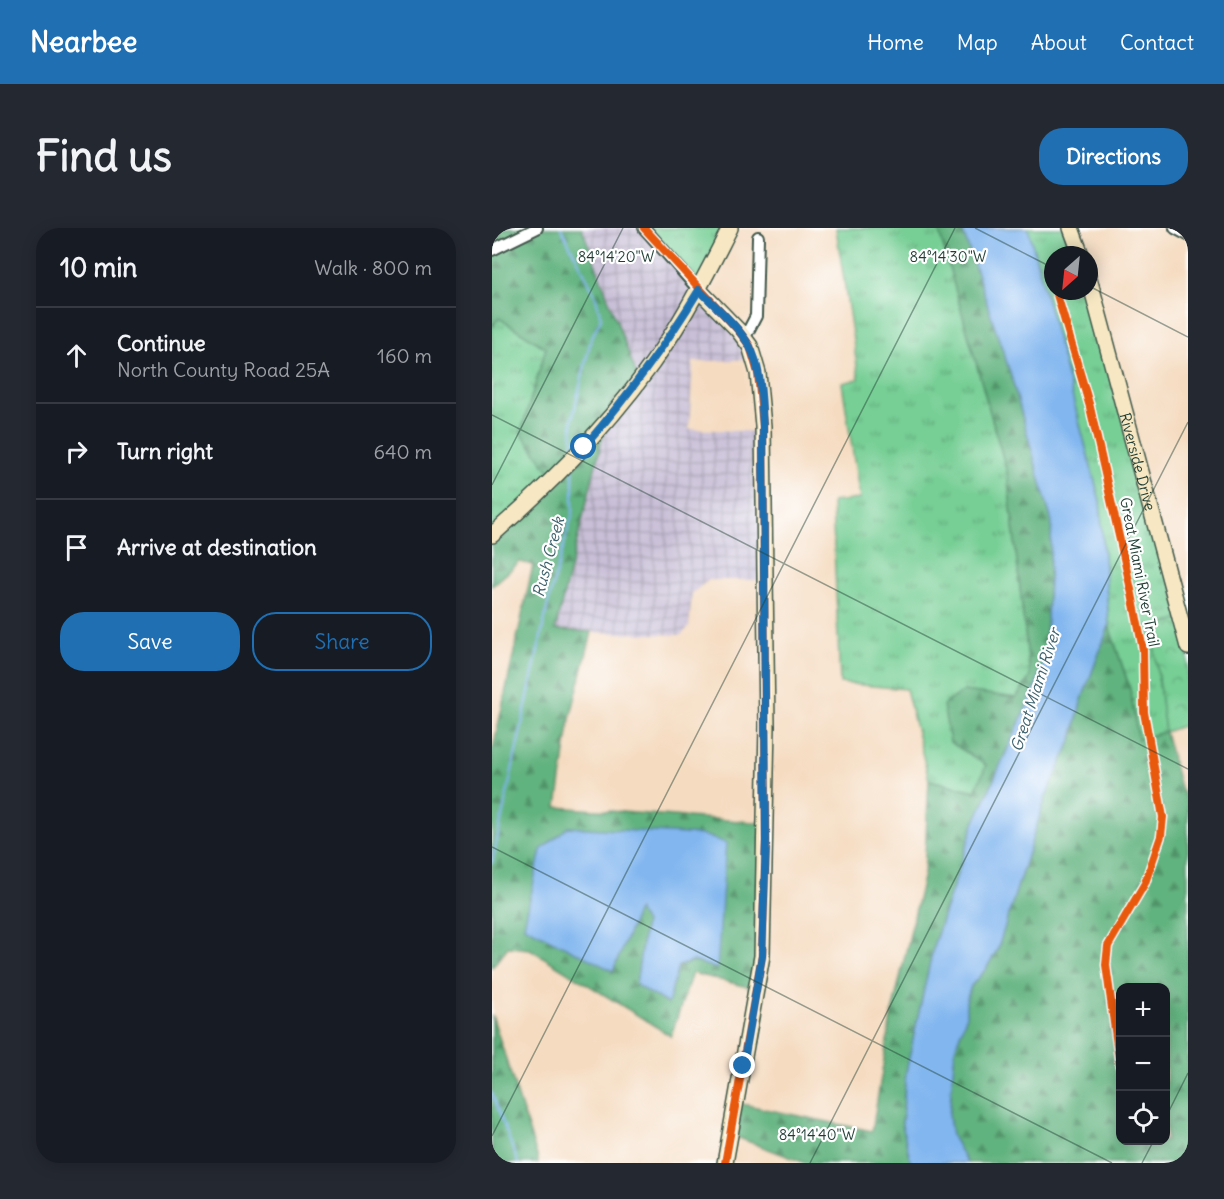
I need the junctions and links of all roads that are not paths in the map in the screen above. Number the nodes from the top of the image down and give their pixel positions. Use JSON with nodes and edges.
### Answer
{"nodes":[{"id":1,"x":537,"y":228,"type":"edge"},
{"id":2,"x":644,"y":228,"type":"edge"},
{"id":3,"x":730,"y":228,"type":"edge"},
{"id":4,"x":1071,"y":228,"type":"edge"},
{"id":5,"x":1174,"y":228,"type":"edge"},
{"id":6,"x":1188,"y":235,"type":"edge"},
{"id":7,"x":758,"y":237,"type":"dead end"},
{"id":8,"x":1078,"y":246,"type":"edge"},
{"id":9,"x":492,"y":250,"type":"edge"},
{"id":10,"x":699,"y":290,"type":"junction"},
{"id":11,"x":1095,"y":300,"type":"edge"},
{"id":12,"x":744,"y":339,"type":"junction"},
{"id":13,"x":492,"y":535,"type":"edge"},
{"id":14,"x":1188,"y":647,"type":"edge"},
{"id":15,"x":725,"y":1163,"type":"edge"}],
"edges":[{"from":1,"to":9,"type":"street"},
{"from":2,"to":10,"type":"street"},
{"from":3,"to":10,"type":"street"},
{"from":4,"to":8,"type":"street"},
{"from":5,"to":6,"type":"street"},
{"from":7,"to":12,"type":"street"},
{"from":10,"to":12,"type":"street"},
{"from":10,"to":13,"type":"street"},
{"from":11,"to":14,"type":"street","name":"Riverside Drive"},
{"from":12,"to":15,"type":"street"}]}
